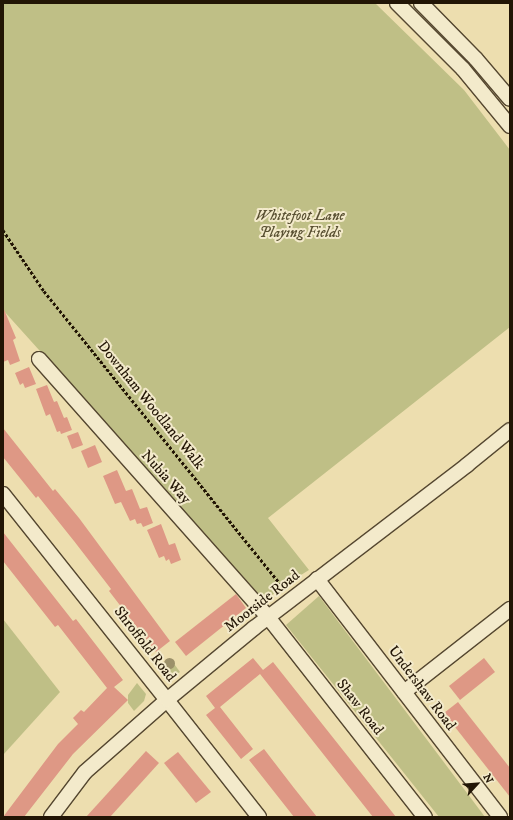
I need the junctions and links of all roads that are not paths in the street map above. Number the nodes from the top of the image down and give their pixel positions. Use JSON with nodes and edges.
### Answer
{"nodes":[{"id":1,"x":397,"y":3,"type":"edge"},
{"id":2,"x":421,"y":3,"type":"edge"},
{"id":3,"x":510,"y":99,"type":"edge"},
{"id":4,"x":510,"y":126,"type":"edge"},
{"id":5,"x":38,"y":359,"type":"dead end"},
{"id":6,"x":510,"y":430,"type":"edge"},
{"id":7,"x":3,"y":494,"type":"edge"},
{"id":8,"x":317,"y":579,"type":"junction"},
{"id":9,"x":508,"y":615,"type":"edge"},
{"id":10,"x":268,"y":617,"type":"junction"},
{"id":11,"x":404,"y":692,"type":"junction"},
{"id":12,"x":168,"y":700,"type":"junction"},
{"id":13,"x":255,"y":816,"type":"edge"},
{"id":14,"x":51,"y":817,"type":"edge"},
{"id":15,"x":425,"y":817,"type":"edge"},
{"id":16,"x":500,"y":817,"type":"edge"}],
"edges":[{"from":1,"to":4,"type":"street"},
{"from":2,"to":3,"type":"street"},
{"from":5,"to":10,"type":"street","name":"Nubia Way"},
{"from":6,"to":8,"type":"street","name":"Moorside Road"},
{"from":7,"to":12,"type":"street","name":"Shroffold Road"},
{"from":8,"to":10,"type":"street","name":"Moorside Road"},
{"from":8,"to":11,"type":"street","name":"Undershaw Road"},
{"from":9,"to":11,"type":"street"},
{"from":10,"to":12,"type":"street","name":"Moorside Road"},
{"from":10,"to":15,"type":"street","name":"Shaw Road"},
{"from":11,"to":16,"type":"street","name":"Undershaw Road"},
{"from":12,"to":13,"type":"street","name":"Shroffold Road"},
{"from":12,"to":14,"type":"street","name":"Moorside Road"}]}
